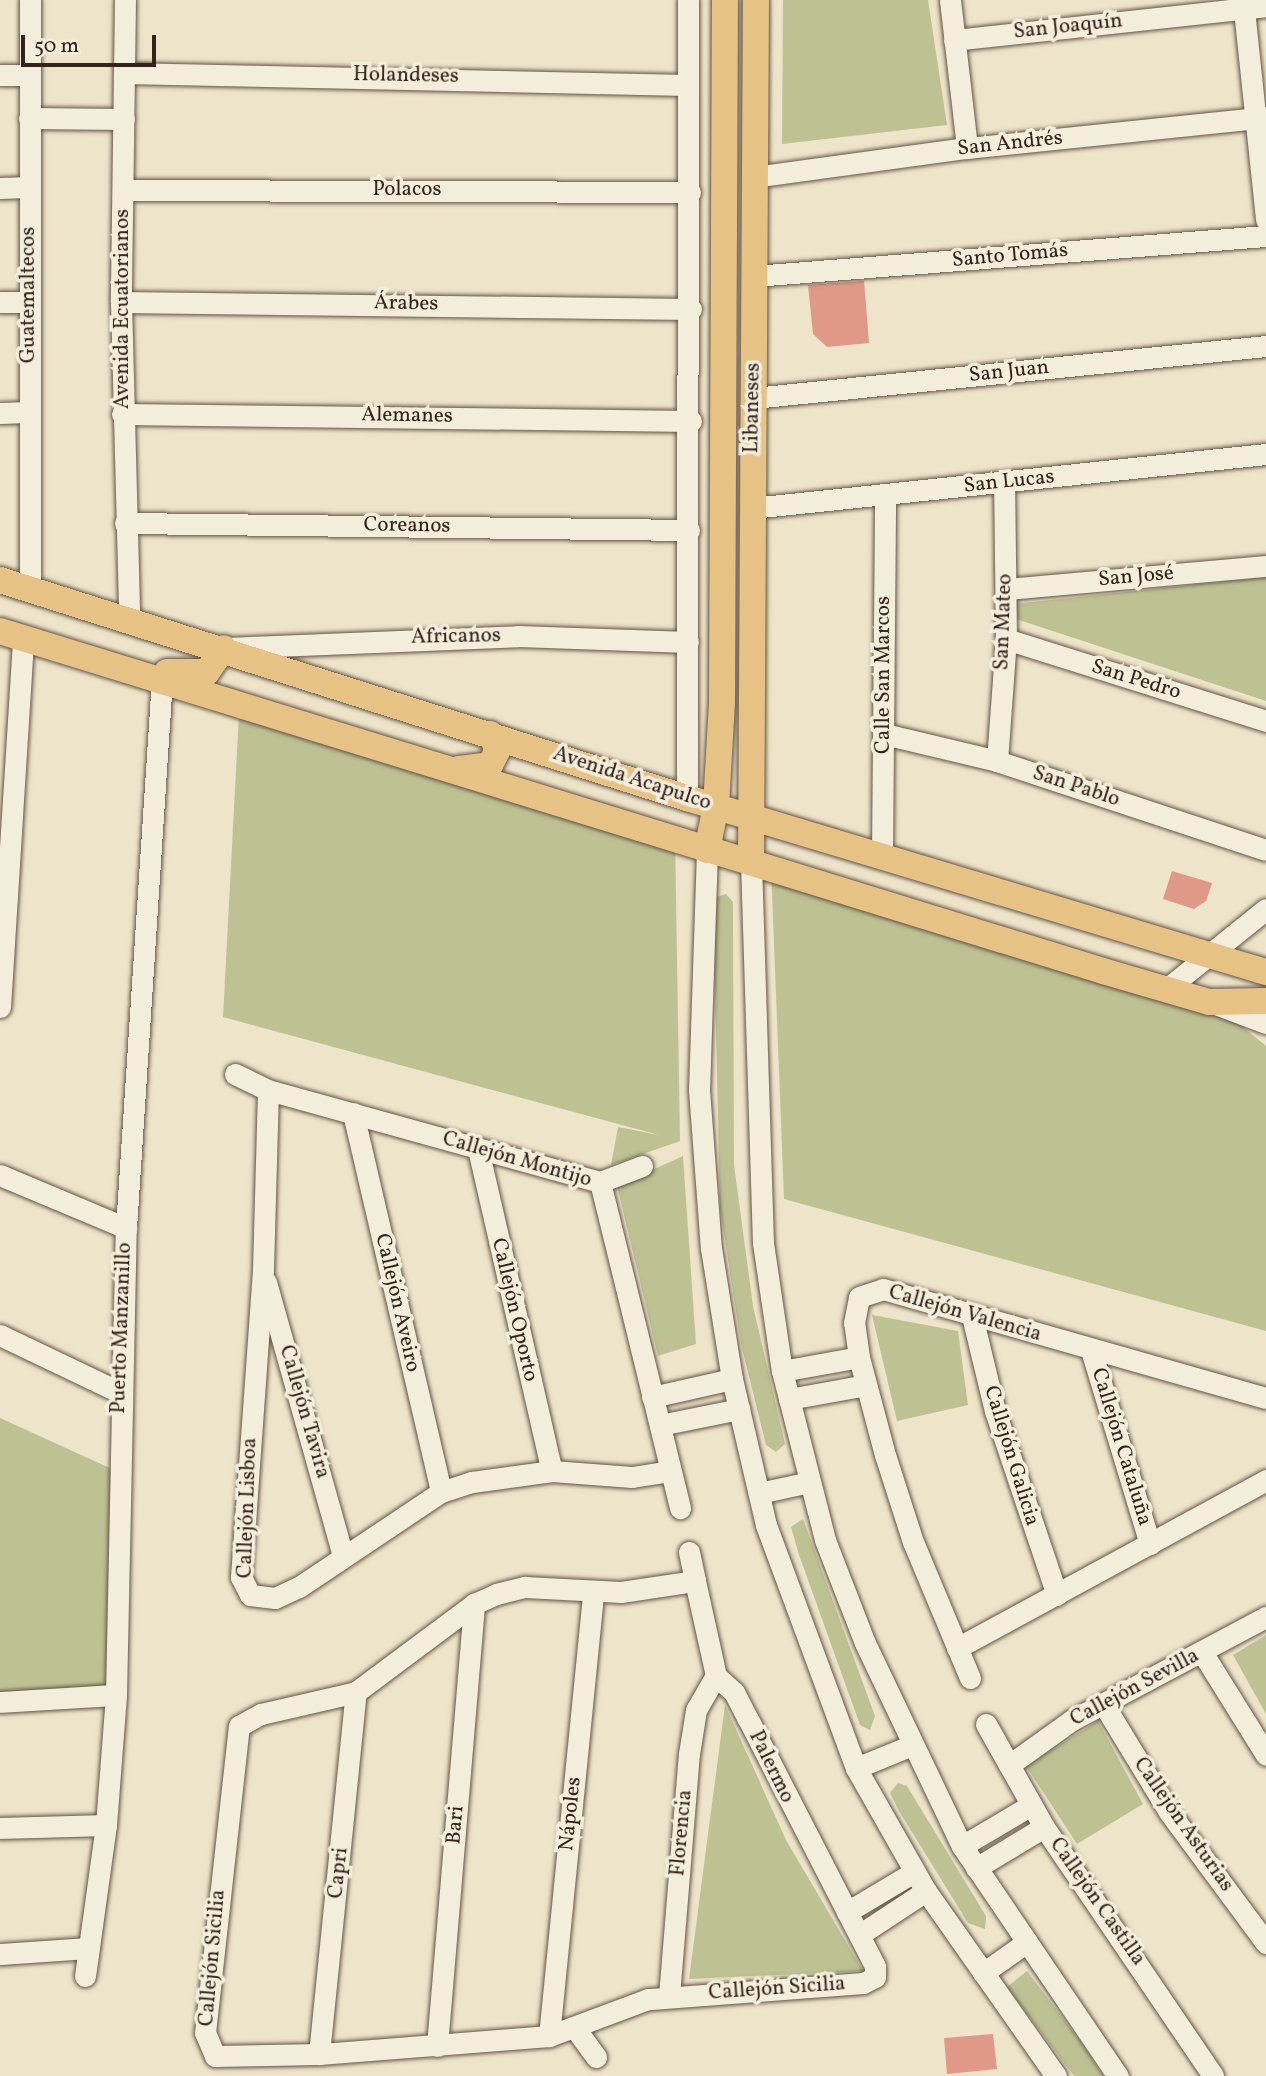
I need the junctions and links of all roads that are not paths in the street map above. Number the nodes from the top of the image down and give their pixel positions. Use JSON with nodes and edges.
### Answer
{"nodes":[{"id":1,"x":30,"y":0,"type":"edge"},
{"id":2,"x":125,"y":0,"type":"edge"},
{"id":3,"x":688,"y":0,"type":"edge"},
{"id":4,"x":725,"y":0,"type":"edge"},
{"id":5,"x":756,"y":0,"type":"edge"},
{"id":6,"x":950,"y":0,"type":"edge"},
{"id":7,"x":1243,"y":4,"type":"edge"},
{"id":8,"x":1266,"y":6,"type":"edge"},
{"id":9,"x":954,"y":40,"type":"junction"},
{"id":10,"x":124,"y":73,"type":"junction"},
{"id":11,"x":0,"y":75,"type":"edge"},
{"id":12,"x":28,"y":75,"type":"junction"},
{"id":13,"x":687,"y":85,"type":"junction"},
{"id":14,"x":29,"y":118,"type":"junction"},
{"id":15,"x":1260,"y":118,"type":"edge"},
{"id":16,"x":124,"y":119,"type":"junction"},
{"id":17,"x":967,"y":148,"type":"junction"},
{"id":18,"x":754,"y":177,"type":"junction"},
{"id":19,"x":29,"y":187,"type":"junction"},
{"id":20,"x":0,"y":188,"type":"edge"},
{"id":21,"x":123,"y":190,"type":"junction"},
{"id":22,"x":690,"y":192,"type":"junction"},
{"id":23,"x":1266,"y":220,"type":"edge"},
{"id":24,"x":1266,"y":236,"type":"edge"},
{"id":25,"x":754,"y":276,"type":"junction"},
{"id":26,"x":0,"y":302,"type":"edge"},
{"id":27,"x":29,"y":302,"type":"junction"},
{"id":28,"x":121,"y":302,"type":"junction"},
{"id":29,"x":691,"y":309,"type":"junction"},
{"id":30,"x":1266,"y":346,"type":"edge"},
{"id":31,"x":753,"y":398,"type":"junction"},
{"id":32,"x":29,"y":412,"type":"junction"},
{"id":33,"x":0,"y":413,"type":"edge"},
{"id":34,"x":122,"y":414,"type":"junction"},
{"id":35,"x":691,"y":421,"type":"junction"},
{"id":36,"x":1266,"y":454,"type":"edge"},
{"id":37,"x":1004,"y":483,"type":"junction"},
{"id":38,"x":885,"y":495,"type":"junction"},
{"id":39,"x":752,"y":508,"type":"junction"},
{"id":40,"x":125,"y":523,"type":"junction"},
{"id":41,"x":689,"y":530,"type":"junction"},
{"id":42,"x":1266,"y":566,"type":"edge"},
{"id":43,"x":0,"y":580,"type":"edge"},
{"id":44,"x":30,"y":589,"type":"junction"},
{"id":45,"x":1007,"y":589,"type":"junction"},
{"id":46,"x":722,"y":610,"type":"junction"},
{"id":47,"x":689,"y":611,"type":"junction"},
{"id":48,"x":130,"y":618,"type":"junction"},
{"id":49,"x":11,"y":635,"type":"edge"},
{"id":50,"x":1006,"y":639,"type":"junction"},
{"id":51,"x":688,"y":642,"type":"junction"},
{"id":52,"x":224,"y":648,"type":"junction"},
{"id":53,"x":162,"y":679,"type":"junction"},
{"id":54,"x":1266,"y":721,"type":"edge"},
{"id":55,"x":490,"y":734,"type":"junction"},
{"id":56,"x":884,"y":734,"type":"junction"},
{"id":57,"x":997,"y":761,"type":"junction"},
{"id":58,"x":453,"y":769,"type":"junction"},
{"id":59,"x":6,"y":789,"type":"edge"},
{"id":60,"x":687,"y":798,"type":"junction"},
{"id":61,"x":716,"y":806,"type":"junction"},
{"id":62,"x":750,"y":816,"type":"junction"},
{"id":63,"x":707,"y":850,"type":"junction"},
{"id":64,"x":1266,"y":850,"type":"edge"},
{"id":65,"x":882,"y":855,"type":"junction"},
{"id":66,"x":751,"y":862,"type":"junction"},
{"id":67,"x":1266,"y":909,"type":"edge"},
{"id":68,"x":1203,"y":956,"type":"junction"},
{"id":69,"x":1266,"y":972,"type":"edge"},
{"id":70,"x":1169,"y":988,"type":"junction"},
{"id":71,"x":1266,"y":1001,"type":"edge"},
{"id":72,"x":1209,"y":1002,"type":"junction"},
{"id":73,"x":0,"y":1007,"type":"edge"},
{"id":74,"x":1266,"y":1023,"type":"edge"},
{"id":75,"x":235,"y":1074,"type":"dead end"},
{"id":76,"x":268,"y":1090,"type":"junction"},
{"id":77,"x":353,"y":1113,"type":"junction"},
{"id":78,"x":478,"y":1149,"type":"junction"},
{"id":79,"x":642,"y":1166,"type":"dead end"},
{"id":80,"x":0,"y":1175,"type":"edge"},
{"id":81,"x":600,"y":1182,"type":"junction"},
{"id":82,"x":126,"y":1228,"type":"junction"},
{"id":83,"x":263,"y":1270,"type":"junction"},
{"id":84,"x":972,"y":1316,"type":"junction"},
{"id":85,"x":0,"y":1335,"type":"edge"},
{"id":86,"x":1091,"y":1350,"type":"junction"},
{"id":87,"x":859,"y":1357,"type":"junction"},
{"id":88,"x":782,"y":1371,"type":"junction"},
{"id":89,"x":732,"y":1379,"type":"junction"},
{"id":90,"x":866,"y":1385,"type":"junction"},
{"id":91,"x":119,"y":1392,"type":"junction"},
{"id":92,"x":653,"y":1397,"type":"junction"},
{"id":93,"x":1266,"y":1398,"type":"edge"},
{"id":94,"x":789,"y":1399,"type":"junction"},
{"id":95,"x":739,"y":1409,"type":"junction"},
{"id":96,"x":660,"y":1425,"type":"junction"},
{"id":97,"x":552,"y":1471,"type":"junction"},
{"id":98,"x":670,"y":1471,"type":"junction"},
{"id":99,"x":1266,"y":1480,"type":"edge"},
{"id":100,"x":810,"y":1482,"type":"junction"},
{"id":101,"x":441,"y":1492,"type":"junction"},
{"id":102,"x":759,"y":1493,"type":"junction"},
{"id":103,"x":680,"y":1508,"type":"dead end"},
{"id":104,"x":1150,"y":1544,"type":"junction"},
{"id":105,"x":689,"y":1552,"type":"dead end"},
{"id":106,"x":343,"y":1556,"type":"junction"},
{"id":107,"x":695,"y":1581,"type":"junction"},
{"id":108,"x":593,"y":1593,"type":"junction"},
{"id":109,"x":1057,"y":1595,"type":"junction"},
{"id":110,"x":474,"y":1604,"type":"junction"},
{"id":111,"x":1266,"y":1616,"type":"edge"},
{"id":112,"x":957,"y":1648,"type":"junction"},
{"id":113,"x":1202,"y":1652,"type":"junction"},
{"id":114,"x":716,"y":1676,"type":"junction"},
{"id":115,"x":970,"y":1678,"type":"dead end"},
{"id":116,"x":356,"y":1692,"type":"junction"},
{"id":117,"x":116,"y":1695,"type":"junction"},
{"id":118,"x":0,"y":1702,"type":"edge"},
{"id":119,"x":1104,"y":1705,"type":"junction"},
{"id":120,"x":986,"y":1724,"type":"dead end"},
{"id":121,"x":912,"y":1745,"type":"junction"},
{"id":122,"x":1266,"y":1755,"type":"edge"},
{"id":123,"x":1009,"y":1765,"type":"junction"},
{"id":124,"x":856,"y":1768,"type":"junction"},
{"id":125,"x":1031,"y":1805,"type":"junction"},
{"id":126,"x":106,"y":1825,"type":"junction"},
{"id":127,"x":1044,"y":1827,"type":"junction"},
{"id":128,"x":0,"y":1828,"type":"edge"},
{"id":129,"x":962,"y":1846,"type":"junction"},
{"id":130,"x":976,"y":1868,"type":"junction"},
{"id":131,"x":914,"y":1872,"type":"junction"},
{"id":132,"x":926,"y":1891,"type":"junction"},
{"id":133,"x":847,"y":1912,"type":"junction"},
{"id":134,"x":859,"y":1935,"type":"junction"},
{"id":135,"x":1027,"y":1942,"type":"junction"},
{"id":136,"x":1266,"y":1943,"type":"edge"},
{"id":137,"x":89,"y":1948,"type":"junction"},
{"id":138,"x":0,"y":1954,"type":"edge"},
{"id":139,"x":983,"y":1973,"type":"junction"},
{"id":140,"x":85,"y":1976,"type":"dead end"},
{"id":141,"x":875,"y":1976,"type":"joint"},
{"id":142,"x":669,"y":1996,"type":"junction"},
{"id":143,"x":575,"y":2028,"type":"junction"},
{"id":144,"x":549,"y":2036,"type":"junction"},
{"id":145,"x":437,"y":2046,"type":"junction"},
{"id":146,"x":319,"y":2054,"type":"junction"},
{"id":147,"x":596,"y":2057,"type":"dead end"},
{"id":148,"x":1056,"y":2076,"type":"edge"},
{"id":149,"x":1118,"y":2076,"type":"edge"},
{"id":150,"x":1213,"y":2076,"type":"edge"}],
"edges":[{"from":1,"to":12,"type":"street","name":"Guatemaltecos"},
{"from":2,"to":10,"type":"street","name":"Avenida Ecuatorianos"},
{"from":3,"to":13,"type":"street"},
{"from":4,"to":46,"type":"main road","name":"Libaneses"},
{"from":5,"to":18,"type":"main road","name":"Libaneses"},
{"from":6,"to":9,"type":"street"},
{"from":7,"to":8,"type":"street","name":"San Joaquín"},
{"from":7,"to":9,"type":"street","name":"San Joaquín"},
{"from":7,"to":15,"type":"street"},
{"from":9,"to":17,"type":"street"},
{"from":10,"to":13,"type":"street","name":"Holandeses"},
{"from":10,"to":16,"type":"street","name":"Avenida Ecuatorianos"},
{"from":11,"to":12,"type":"street"},
{"from":12,"to":14,"type":"street","name":"Guatemaltecos"},
{"from":13,"to":22,"type":"street"},
{"from":14,"to":16,"type":"street"},
{"from":14,"to":19,"type":"street","name":"Guatemaltecos"},
{"from":15,"to":17,"type":"street","name":"San Andrés"},
{"from":15,"to":23,"type":"street"},
{"from":16,"to":21,"type":"street","name":"Avenida Ecuatorianos"},
{"from":17,"to":18,"type":"street","name":"San Andrés"},
{"from":18,"to":25,"type":"main road","name":"Libaneses"},
{"from":19,"to":20,"type":"street"},
{"from":19,"to":27,"type":"street","name":"Guatemaltecos"},
{"from":21,"to":22,"type":"street","name":"Polacos"},
{"from":21,"to":28,"type":"street","name":"Avenida Ecuatorianos"},
{"from":22,"to":29,"type":"street"},
{"from":24,"to":25,"type":"street","name":"Santo Tomás"},
{"from":25,"to":31,"type":"main road","name":"Libaneses"},
{"from":26,"to":27,"type":"street"},
{"from":27,"to":32,"type":"street","name":"Guatemaltecos"},
{"from":28,"to":29,"type":"street","name":"Árabes"},
{"from":28,"to":34,"type":"street","name":"Avenida Ecuatorianos"},
{"from":29,"to":35,"type":"street"},
{"from":30,"to":31,"type":"street","name":"San Juan"},
{"from":31,"to":39,"type":"main road","name":"Libaneses"},
{"from":32,"to":33,"type":"street"},
{"from":32,"to":44,"type":"street","name":"Guatemaltecos"},
{"from":34,"to":35,"type":"street","name":"Alemanes"},
{"from":34,"to":40,"type":"street","name":"Avenida Ecuatorianos"},
{"from":35,"to":41,"type":"street"},
{"from":36,"to":37,"type":"street","name":"San Lucas"},
{"from":37,"to":38,"type":"street","name":"San Lucas"},
{"from":37,"to":45,"type":"street","name":"San Mateo"},
{"from":38,"to":39,"type":"street","name":"San Lucas"},
{"from":38,"to":56,"type":"street","name":"Calle San Marcos"},
{"from":39,"to":62,"type":"main road","name":"Libaneses"},
{"from":40,"to":41,"type":"street","name":"Coreanos"},
{"from":40,"to":48,"type":"street","name":"Avenida Ecuatorianos"},
{"from":41,"to":47,"type":"street"},
{"from":42,"to":45,"type":"street","name":"San José"},
{"from":43,"to":44,"type":"main road","name":"Avenida Acapulco"},
{"from":44,"to":48,"type":"main road","name":"Avenida Acapulco"},
{"from":45,"to":50,"type":"street","name":"San Mateo"},
{"from":46,"to":47,"type":"street"},
{"from":46,"to":61,"type":"main road","name":"Libaneses"},
{"from":47,"to":51,"type":"street"},
{"from":48,"to":52,"type":"main road","name":"Avenida Acapulco"},
{"from":49,"to":53,"type":"main road"},
{"from":49,"to":59,"type":"street"},
{"from":50,"to":54,"type":"street","name":"San Pedro"},
{"from":50,"to":57,"type":"street","name":"San Mateo"},
{"from":51,"to":52,"type":"street","name":"Africanos"},
{"from":51,"to":60,"type":"street"},
{"from":52,"to":53,"type":"main road"},
{"from":52,"to":55,"type":"main road","name":"Avenida Acapulco"},
{"from":53,"to":58,"type":"main road"},
{"from":53,"to":82,"type":"street","name":"Puerto Manzanillo"},
{"from":55,"to":58,"type":"main road"},
{"from":55,"to":60,"type":"main road","name":"Avenida Acapulco"},
{"from":56,"to":57,"type":"street","name":"San Pablo"},
{"from":56,"to":65,"type":"street","name":"Calle San Marcos"},
{"from":57,"to":64,"type":"street","name":"San Pablo"},
{"from":58,"to":63,"type":"main road"},
{"from":59,"to":73,"type":"street"},
{"from":60,"to":61,"type":"main road","name":"Avenida Acapulco"},
{"from":61,"to":62,"type":"main road","name":"Avenida Acapulco"},
{"from":61,"to":63,"type":"main road","name":"Libaneses"},
{"from":62,"to":65,"type":"main road","name":"Avenida Acapulco"},
{"from":62,"to":66,"type":"main road","name":"Libaneses"},
{"from":63,"to":66,"type":"main road"},
{"from":63,"to":89,"type":"street"},
{"from":65,"to":68,"type":"main road","name":"Avenida Acapulco"},
{"from":66,"to":70,"type":"main road"},
{"from":66,"to":88,"type":"street"},
{"from":67,"to":68,"type":"street"},
{"from":68,"to":69,"type":"main road","name":"Avenida Acapulco"},
{"from":68,"to":70,"type":"street"},
{"from":70,"to":72,"type":"main road"},
{"from":71,"to":72,"type":"main road"},
{"from":72,"to":74,"type":"street"},
{"from":75,"to":76,"type":"street","name":"Callejón Montijo"},
{"from":76,"to":77,"type":"street","name":"Callejón Montijo"},
{"from":76,"to":83,"type":"street","name":"Callejón Lisboa"},
{"from":77,"to":78,"type":"street","name":"Callejón Montijo"},
{"from":77,"to":101,"type":"street","name":"Callejón Aveiro"},
{"from":78,"to":81,"type":"street","name":"Callejón Montijo"},
{"from":78,"to":97,"type":"street","name":"Callejón Oporto"},
{"from":79,"to":81,"type":"street"},
{"from":80,"to":82,"type":"street"},
{"from":81,"to":92,"type":"street","name":"Callejón Montijo"},
{"from":82,"to":91,"type":"street","name":"Puerto Manzanillo"},
{"from":83,"to":106,"type":"street","name":"Callejón Tavira"},
{"from":83,"to":106,"type":"street","name":"Callejón Lisboa"},
{"from":84,"to":86,"type":"street","name":"Callejón Valencia"},
{"from":84,"to":87,"type":"street","name":"Callejón Valencia"},
{"from":84,"to":109,"type":"street","name":"Callejón Galicia"},
{"from":85,"to":91,"type":"street"},
{"from":86,"to":93,"type":"street","name":"Callejón Valencia"},
{"from":86,"to":104,"type":"street","name":"Callejón Cataluña"},
{"from":87,"to":88,"type":"street"},
{"from":87,"to":90,"type":"street","name":"Callejón Valencia"},
{"from":88,"to":94,"type":"street"},
{"from":89,"to":92,"type":"street"},
{"from":89,"to":95,"type":"street"},
{"from":90,"to":94,"type":"street"},
{"from":90,"to":112,"type":"street","name":"Callejón Valencia"},
{"from":91,"to":117,"type":"street","name":"Puerto Manzanillo"},
{"from":92,"to":96,"type":"street","name":"Callejón Montijo"},
{"from":94,"to":100,"type":"street"},
{"from":95,"to":96,"type":"street"},
{"from":95,"to":102,"type":"street"},
{"from":96,"to":98,"type":"street","name":"Callejón Montijo"},
{"from":97,"to":98,"type":"street","name":"Callejón Lisboa"},
{"from":97,"to":101,"type":"street","name":"Callejón Lisboa"},
{"from":98,"to":103,"type":"street","name":"Callejón Montijo"},
{"from":99,"to":104,"type":"street"},
{"from":100,"to":102,"type":"street"},
{"from":100,"to":121,"type":"street"},
{"from":101,"to":106,"type":"street","name":"Callejón Lisboa"},
{"from":102,"to":124,"type":"street"},
{"from":104,"to":109,"type":"street"},
{"from":105,"to":107,"type":"street","name":"Palermo"},
{"from":107,"to":108,"type":"street","name":"Callejón Sicilia"},
{"from":107,"to":114,"type":"street","name":"Palermo"},
{"from":108,"to":110,"type":"street","name":"Callejón Sicilia"},
{"from":108,"to":144,"type":"street","name":"Nápoles"},
{"from":109,"to":112,"type":"street"},
{"from":110,"to":116,"type":"street","name":"Callejón Sicilia"},
{"from":110,"to":145,"type":"street","name":"Bari"},
{"from":111,"to":113,"type":"street","name":"Callejón Sevilla"},
{"from":112,"to":115,"type":"street","name":"Callejón Valencia"},
{"from":113,"to":119,"type":"street","name":"Callejón Sevilla"},
{"from":113,"to":122,"type":"street"},
{"from":114,"to":133,"type":"street","name":"Palermo"},
{"from":114,"to":142,"type":"street","name":"Florencia"},
{"from":116,"to":146,"type":"street","name":"Capri"},
{"from":116,"to":146,"type":"street","name":"Callejón Sicilia"},
{"from":117,"to":118,"type":"street"},
{"from":117,"to":126,"type":"street","name":"Puerto Manzanillo"},
{"from":119,"to":123,"type":"street","name":"Callejón Sevilla"},
{"from":119,"to":136,"type":"street","name":"Callejón Asturias"},
{"from":120,"to":123,"type":"street","name":"Callejón Castilla"},
{"from":121,"to":124,"type":"street"},
{"from":121,"to":129,"type":"street"},
{"from":123,"to":125,"type":"street","name":"Callejón Castilla"},
{"from":124,"to":131,"type":"street"},
{"from":125,"to":127,"type":"street","name":"Callejón Castilla"},
{"from":125,"to":129,"type":"street"},
{"from":126,"to":128,"type":"street"},
{"from":126,"to":137,"type":"street","name":"Puerto Manzanillo"},
{"from":127,"to":130,"type":"street"},
{"from":127,"to":150,"type":"street","name":"Callejón Castilla"},
{"from":129,"to":130,"type":"street"},
{"from":130,"to":135,"type":"street"},
{"from":131,"to":132,"type":"street"},
{"from":131,"to":133,"type":"street"},
{"from":132,"to":134,"type":"street"},
{"from":132,"to":139,"type":"street"},
{"from":133,"to":134,"type":"street","name":"Palermo"},
{"from":134,"to":141,"type":"street","name":"Palermo"},
{"from":135,"to":139,"type":"street"},
{"from":135,"to":149,"type":"street"},
{"from":137,"to":138,"type":"street"},
{"from":137,"to":140,"type":"street","name":"Puerto Manzanillo"},
{"from":139,"to":148,"type":"street"},
{"from":141,"to":142,"type":"street","name":"Callejón Sicilia"},
{"from":142,"to":143,"type":"street","name":"Callejón Sicilia"},
{"from":143,"to":144,"type":"street","name":"Callejón Sicilia"},
{"from":143,"to":147,"type":"street"},
{"from":144,"to":145,"type":"street","name":"Callejón Sicilia"},
{"from":145,"to":146,"type":"street","name":"Callejón Sicilia"}]}
